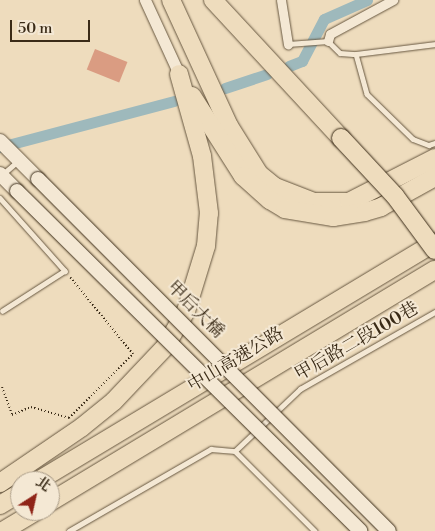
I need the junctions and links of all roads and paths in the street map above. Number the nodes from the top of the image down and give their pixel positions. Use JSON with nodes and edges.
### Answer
{"nodes":[{"id":1,"x":145,"y":0,"type":"edge"},
{"id":2,"x":170,"y":0,"type":"edge"},
{"id":3,"x":213,"y":0,"type":"edge"},
{"id":4,"x":281,"y":0,"type":"edge"},
{"id":5,"x":393,"y":0,"type":"edge"},
{"id":6,"x":328,"y":41,"type":"junction"},
{"id":7,"x":288,"y":44,"type":"joint"},
{"id":8,"x":435,"y":44,"type":"edge"},
{"id":9,"x":356,"y":54,"type":"junction"},
{"id":10,"x":179,"y":74,"type":"junction"},
{"id":11,"x":0,"y":141,"type":"edge"},
{"id":12,"x":435,"y":143,"type":"edge"},
{"id":13,"x":435,"y":158,"type":"edge"},
{"id":14,"x":19,"y":160,"type":"junction"},
{"id":15,"x":1,"y":177,"type":"edge"},
{"id":16,"x":435,"y":177,"type":"edge"},
{"id":17,"x":0,"y":198,"type":"edge"},
{"id":18,"x":435,"y":242,"type":"edge"},
{"id":19,"x":435,"y":250,"type":"edge"},
{"id":20,"x":435,"y":270,"type":"edge"},
{"id":21,"x":65,"y":271,"type":"junction"},
{"id":22,"x":3,"y":311,"type":"dead end"},
{"id":23,"x":435,"y":312,"type":"edge"},
{"id":24,"x":2,"y":387,"type":"dead end"},
{"id":25,"x":235,"y":451,"type":"junction"},
{"id":26,"x":55,"y":471,"type":"edge"},
{"id":27,"x":0,"y":483,"type":"edge"},
{"id":28,"x":60,"y":496,"type":"edge"},
{"id":29,"x":20,"y":521,"type":"edge"},
{"id":30,"x":3,"y":531,"type":"edge"},
{"id":31,"x":69,"y":531,"type":"edge"},
{"id":32,"x":315,"y":531,"type":"edge"},
{"id":33,"x":360,"y":531,"type":"edge"},
{"id":34,"x":389,"y":531,"type":"edge"}],
"edges":[{"from":1,"to":10,"type":"street"},
{"from":2,"to":13,"type":"highway"},
{"from":3,"to":19,"type":"highway","bridge":true},
{"from":4,"to":7,"type":"street"},
{"from":5,"to":6,"type":"street"},
{"from":6,"to":7,"type":"lane"},
{"from":6,"to":9,"type":"lane"},
{"from":8,"to":9,"type":"lane"},
{"from":9,"to":12,"type":"lane"},
{"from":10,"to":16,"type":"highway"},
{"from":10,"to":27,"type":"highway"},
{"from":11,"to":14,"type":"main road","name":"甲后大橋"},
{"from":14,"to":15,"type":"lane"},
{"from":14,"to":34,"type":"main road","name":"甲后大橋","bridge":true},
{"from":15,"to":33,"type":"main road","bridge":true},
{"from":17,"to":21,"type":"lane"},
{"from":18,"to":26,"type":"highway","name":"中山高速公路"},
{"from":20,"to":28,"type":"highway","name":"中山高速公路"},
{"from":21,"to":22,"type":"lane"},
{"from":21,"to":24,"type":"path"},
{"from":23,"to":25,"type":"lane","name":"甲后路二段100巷"},
{"from":25,"to":31,"type":"lane"},
{"from":25,"to":32,"type":"lane"},
{"from":29,"to":30,"type":"highway"}]}
